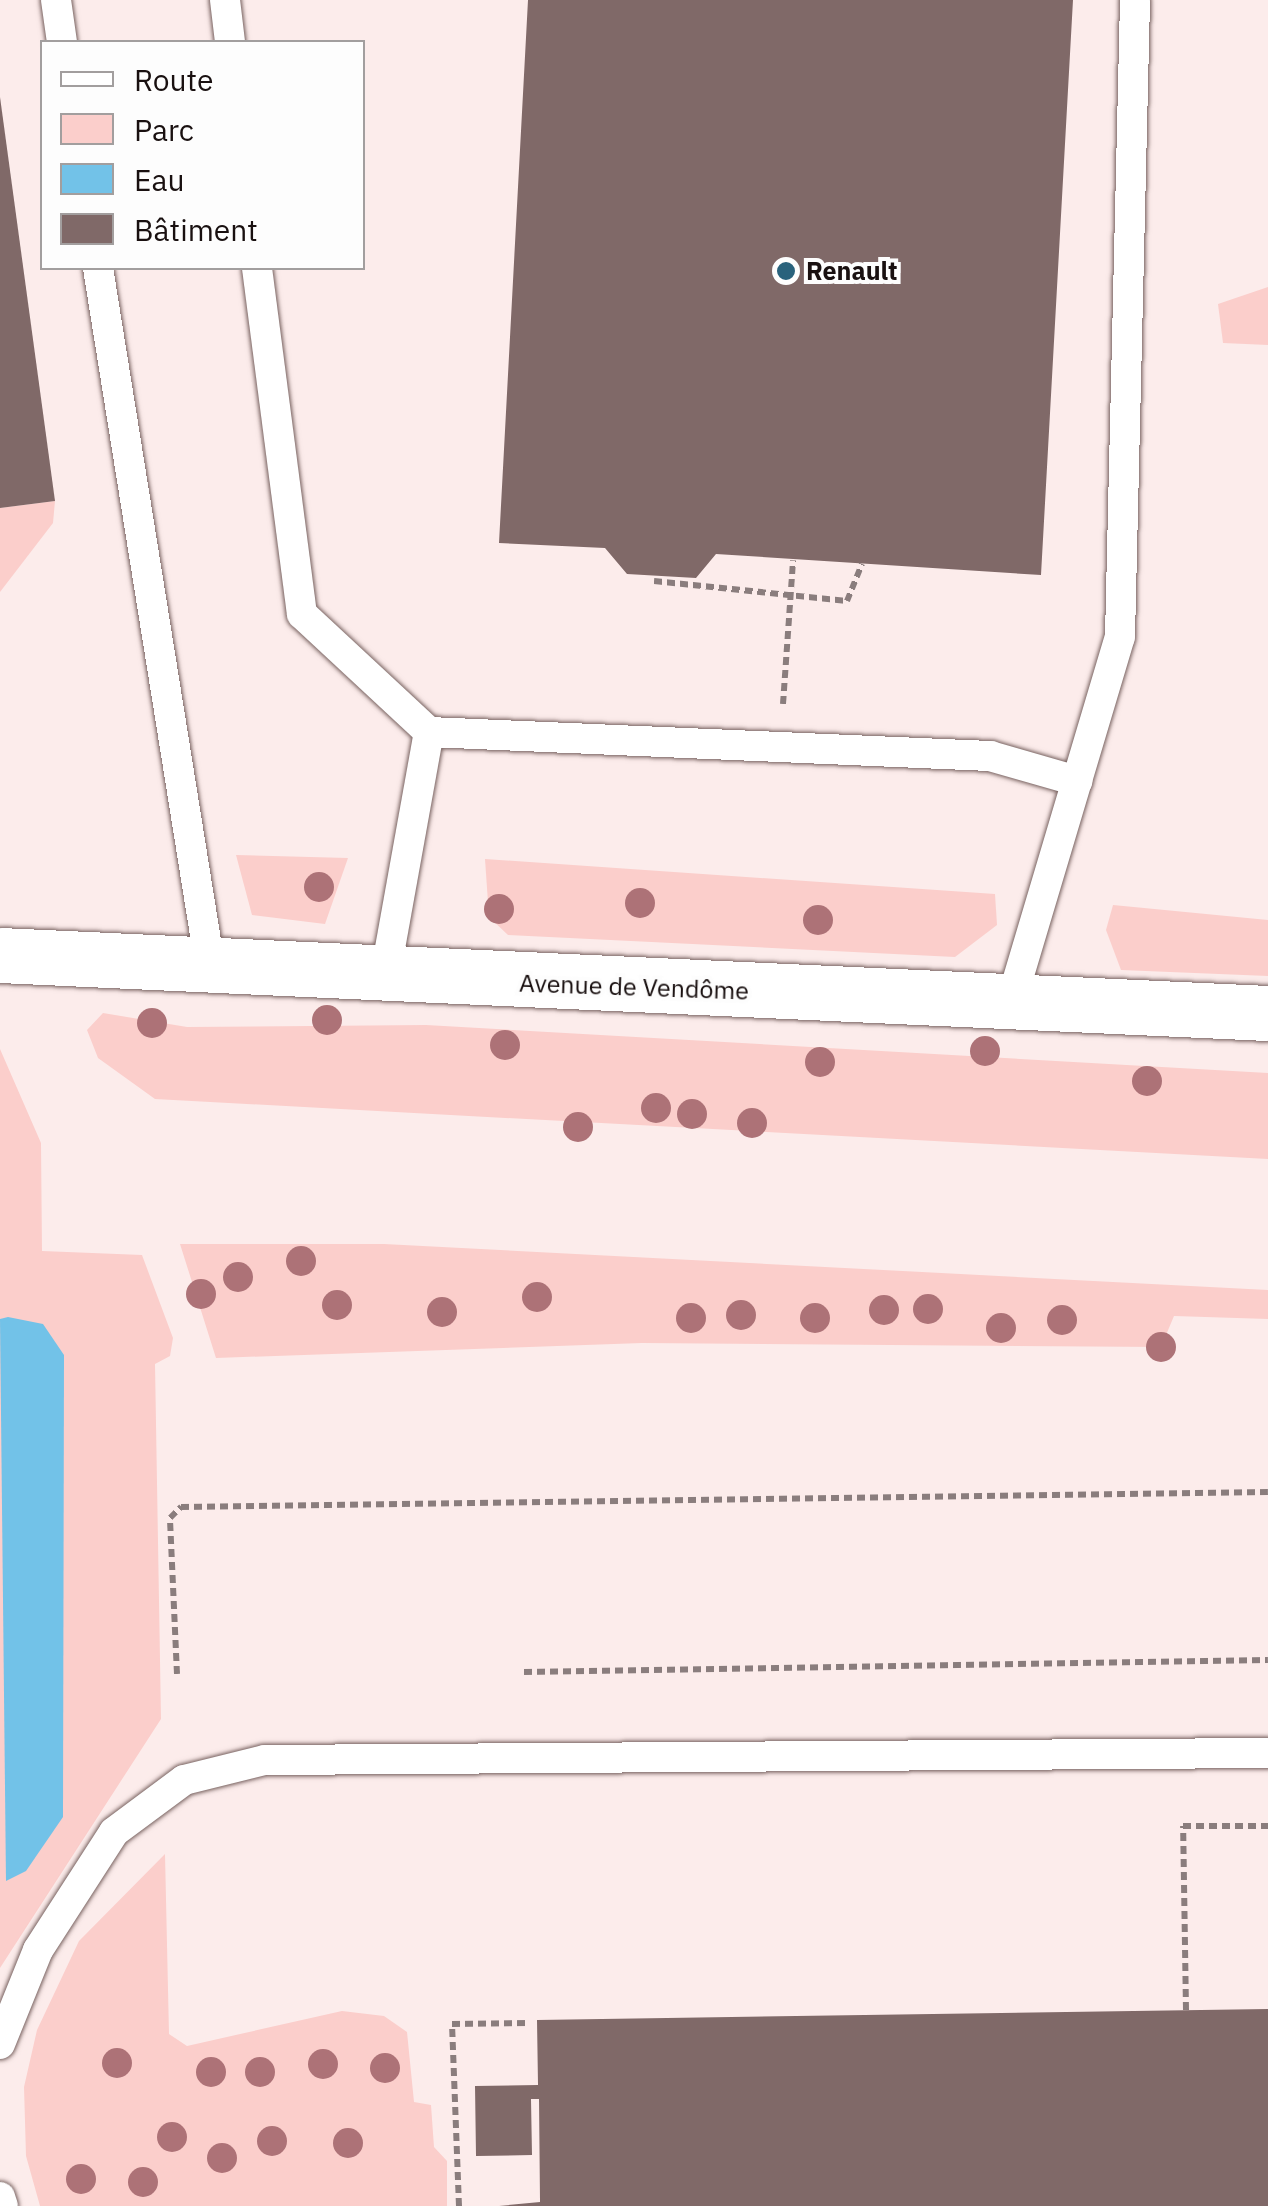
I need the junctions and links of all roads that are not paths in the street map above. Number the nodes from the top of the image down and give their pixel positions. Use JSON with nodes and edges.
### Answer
{"nodes":[{"id":1,"x":56,"y":0,"type":"edge"},
{"id":2,"x":225,"y":0,"type":"edge"},
{"id":3,"x":1134,"y":0,"type":"edge"},
{"id":4,"x":62,"y":40,"type":"edge"},
{"id":5,"x":230,"y":40,"type":"edge"},
{"id":6,"x":98,"y":270,"type":"edge"},
{"id":7,"x":257,"y":270,"type":"edge"},
{"id":8,"x":429,"y":732,"type":"junction"},
{"id":9,"x":1077,"y":780,"type":"junction"},
{"id":10,"x":0,"y":955,"type":"edge"},
{"id":11,"x":210,"y":966,"type":"junction"},
{"id":12,"x":385,"y":976,"type":"junction"},
{"id":13,"x":1011,"y":1002,"type":"junction"},
{"id":14,"x":1268,"y":1013,"type":"edge"},
{"id":15,"x":1268,"y":1753,"type":"edge"},
{"id":16,"x":0,"y":2044,"type":"edge"},
{"id":17,"x":0,"y":2197,"type":"edge"},
{"id":18,"x":3,"y":2206,"type":"edge"}],
"edges":[{"from":1,"to":4,"type":"lane"},
{"from":2,"to":5,"type":"lane"},
{"from":3,"to":9,"type":"lane"},
{"from":6,"to":11,"type":"lane"},
{"from":7,"to":8,"type":"lane"},
{"from":8,"to":9,"type":"lane"},
{"from":8,"to":12,"type":"lane"},
{"from":9,"to":13,"type":"lane"},
{"from":10,"to":11,"type":"main road","name":"Avenue de Vendôme"},
{"from":11,"to":12,"type":"main road","name":"Avenue de Vendôme"},
{"from":12,"to":13,"type":"main road","name":"Avenue de Vendôme"},
{"from":13,"to":14,"type":"main road","name":"Avenue de Vendôme"},
{"from":15,"to":16,"type":"lane"},
{"from":17,"to":18,"type":"lane"}]}
